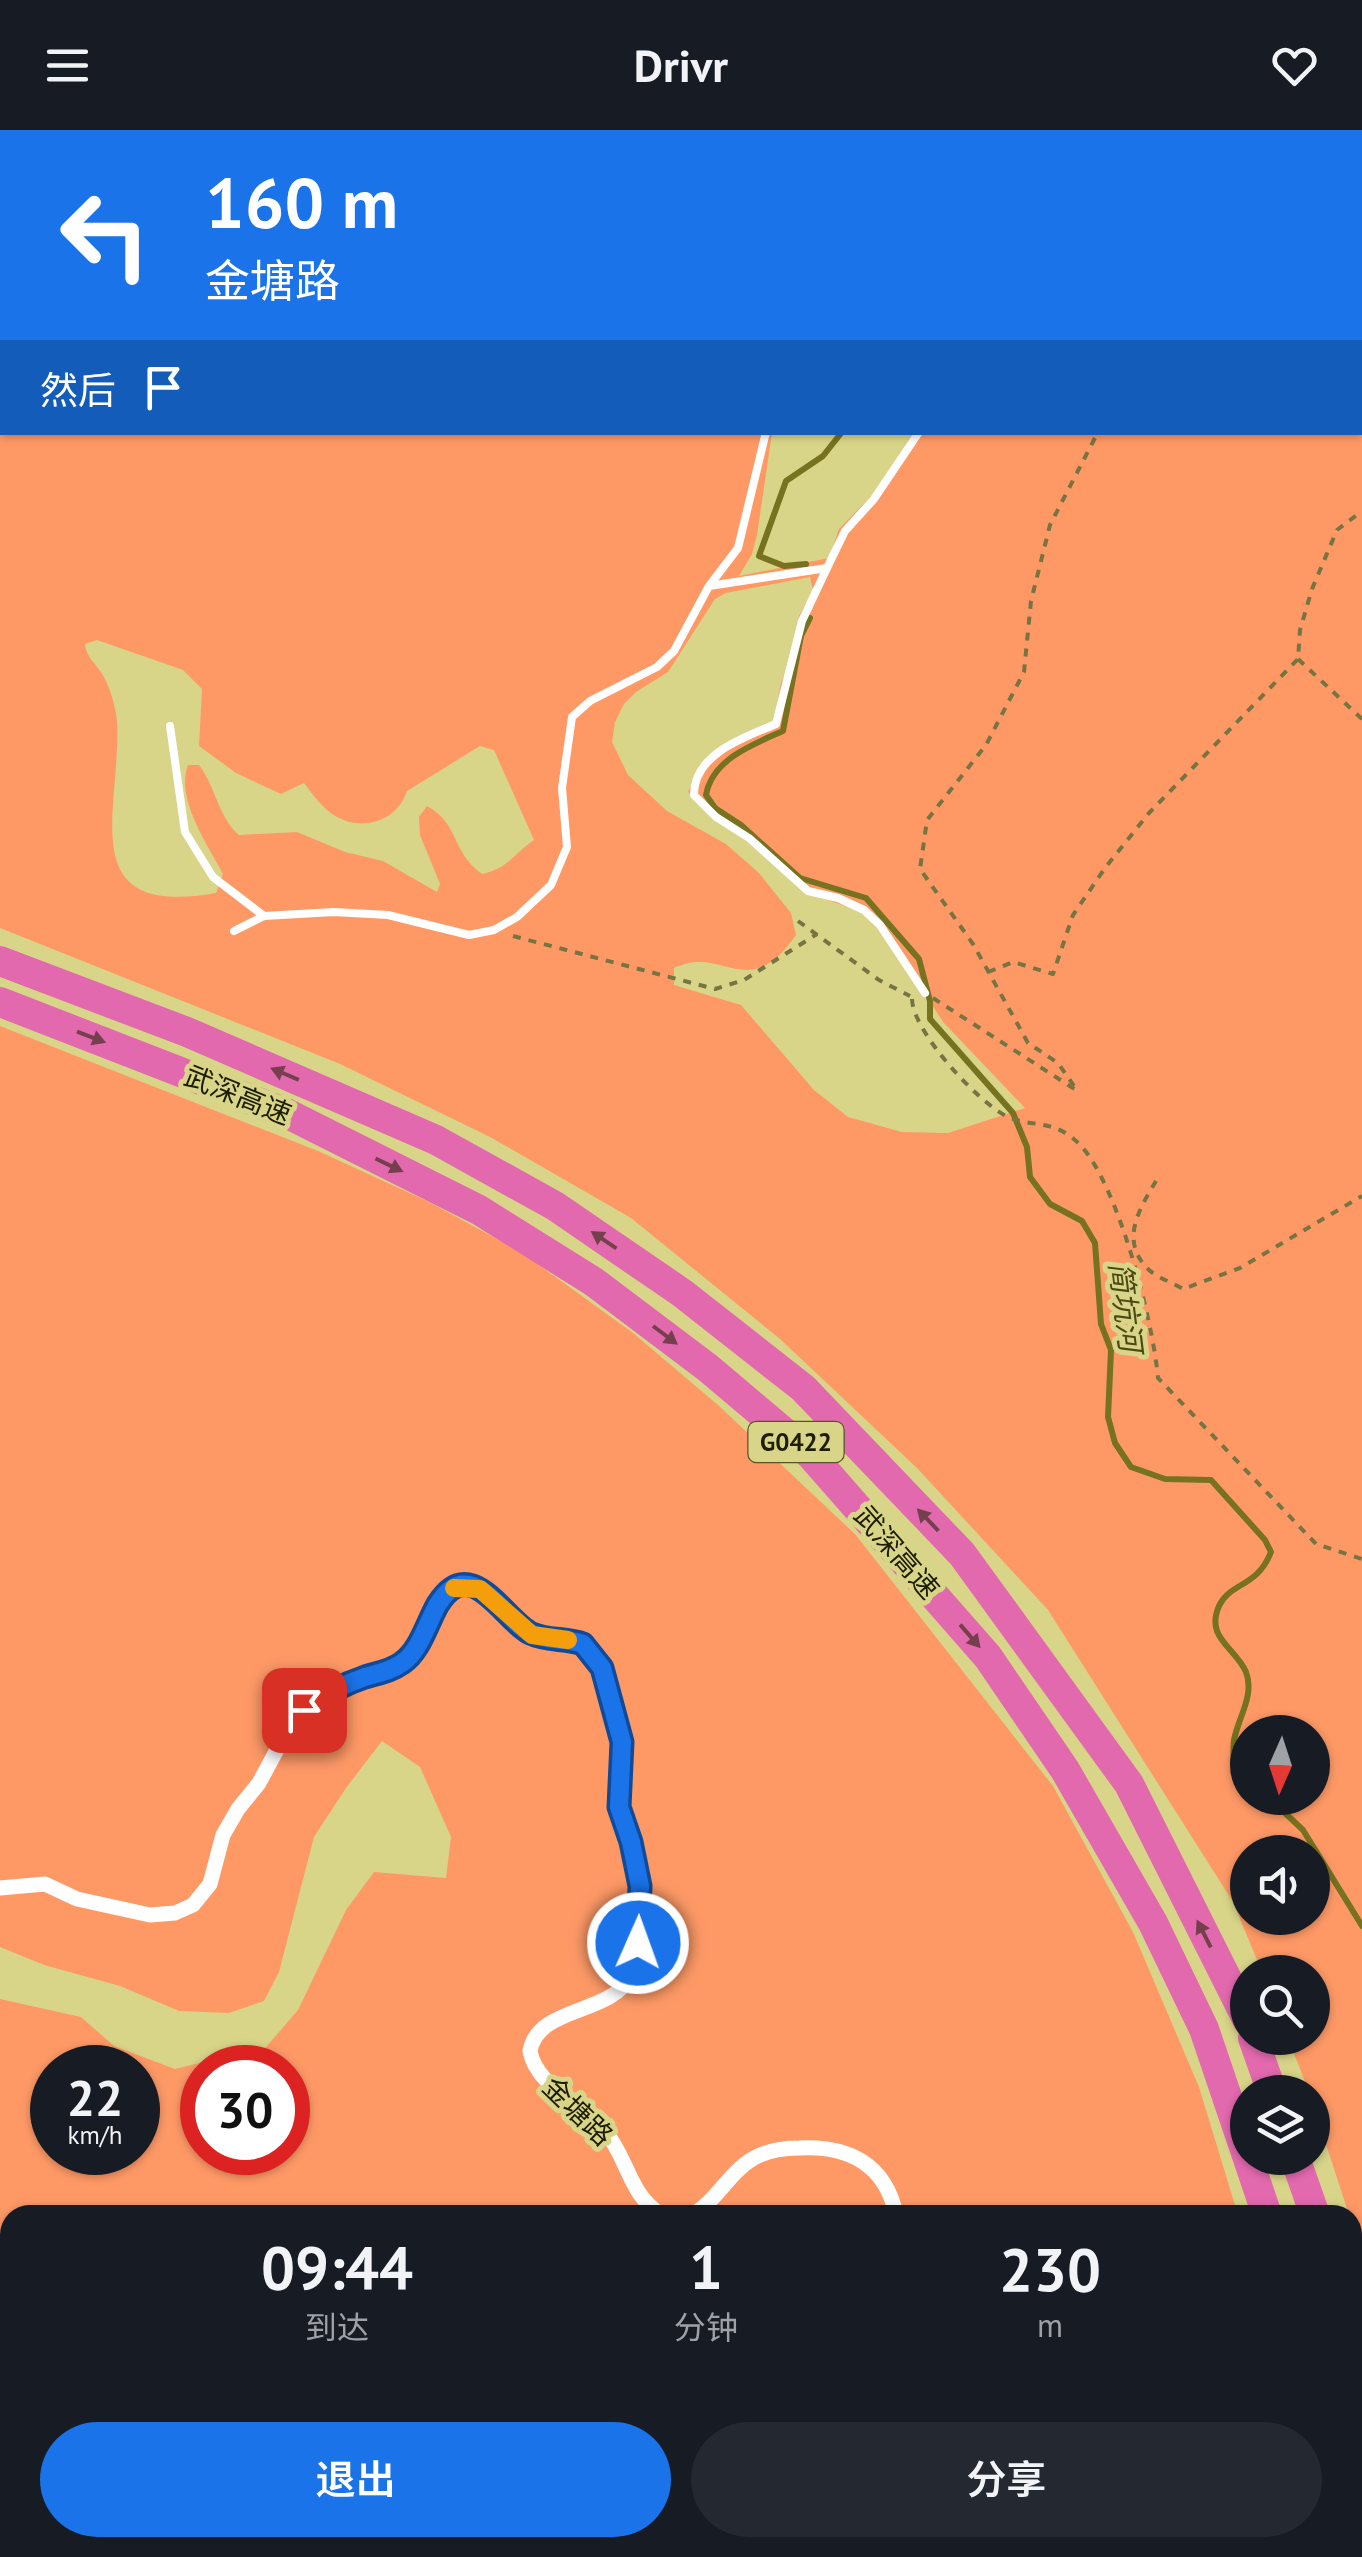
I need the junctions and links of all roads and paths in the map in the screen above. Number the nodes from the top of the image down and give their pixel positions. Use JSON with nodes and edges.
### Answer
{"nodes":[{"id":1,"x":765,"y":435,"type":"edge"},
{"id":2,"x":916,"y":435,"type":"edge"},
{"id":3,"x":1096,"y":435,"type":"edge"},
{"id":4,"x":1362,"y":511,"type":"edge"},
{"id":5,"x":827,"y":568,"type":"junction"},
{"id":6,"x":709,"y":586,"type":"junction"},
{"id":7,"x":1298,"y":659,"type":"junction"},
{"id":8,"x":1362,"y":719,"type":"edge"},
{"id":9,"x":170,"y":726,"type":"dead end"},
{"id":10,"x":264,"y":916,"type":"junction"},
{"id":11,"x":798,"y":921,"type":"dead end"},
{"id":12,"x":494,"y":930,"type":"junction"},
{"id":13,"x":234,"y":932,"type":"dead end"},
{"id":14,"x":817,"y":934,"type":"junction"},
{"id":15,"x":0,"y":960,"type":"edge"},
{"id":16,"x":988,"y":972,"type":"junction"},
{"id":17,"x":925,"y":993,"type":"dead end"},
{"id":18,"x":0,"y":1002,"type":"edge"},
{"id":19,"x":942,"y":1003,"type":"dead end"},
{"id":20,"x":1156,"y":1181,"type":"dead end"},
{"id":21,"x":1362,"y":1196,"type":"edge"},
{"id":22,"x":1139,"y":1253,"type":"junction"},
{"id":23,"x":1132,"y":1254,"type":"junction"},
{"id":24,"x":1362,"y":1559,"type":"edge"},
{"id":25,"x":0,"y":1888,"type":"edge"},
{"id":26,"x":1230,"y":1985,"type":"edge"},
{"id":27,"x":1301,"y":2175,"type":"edge"},
{"id":28,"x":649,"y":2205,"type":"edge"},
{"id":29,"x":707,"y":2205,"type":"edge"},
{"id":30,"x":894,"y":2205,"type":"edge"},
{"id":31,"x":1264,"y":2205,"type":"edge"},
{"id":32,"x":1311,"y":2205,"type":"edge"}],
"edges":[{"from":1,"to":6,"type":"lane"},
{"from":2,"to":5,"type":"lane"},
{"from":3,"to":16,"type":"path"},
{"from":4,"to":7,"type":"path"},
{"from":5,"to":6,"type":"lane"},
{"from":5,"to":17,"type":"lane"},
{"from":6,"to":12,"type":"lane"},
{"from":7,"to":8,"type":"path"},
{"from":7,"to":16,"type":"path"},
{"from":9,"to":10,"type":"lane"},
{"from":10,"to":12,"type":"lane"},
{"from":10,"to":13,"type":"lane"},
{"from":11,"to":14,"type":"path"},
{"from":12,"to":14,"type":"path"},
{"from":14,"to":23,"type":"path"},
{"from":26,"to":15,"type":"highway","name":"武深高速","number":"G0422","one_way":true},
{"from":16,"to":19,"type":"path"},
{"from":18,"to":31,"type":"highway","name":"武深高速","number":"G0422","one_way":true},
{"from":20,"to":22,"type":"path"},
{"from":21,"to":22,"type":"path"},
{"from":22,"to":23,"type":"path"},
{"from":23,"to":24,"type":"path"},
{"from":25,"to":28,"type":"street","name":"金塘路"},
{"from":27,"to":32,"type":"highway"},
{"from":29,"to":30,"type":"street"}]}
